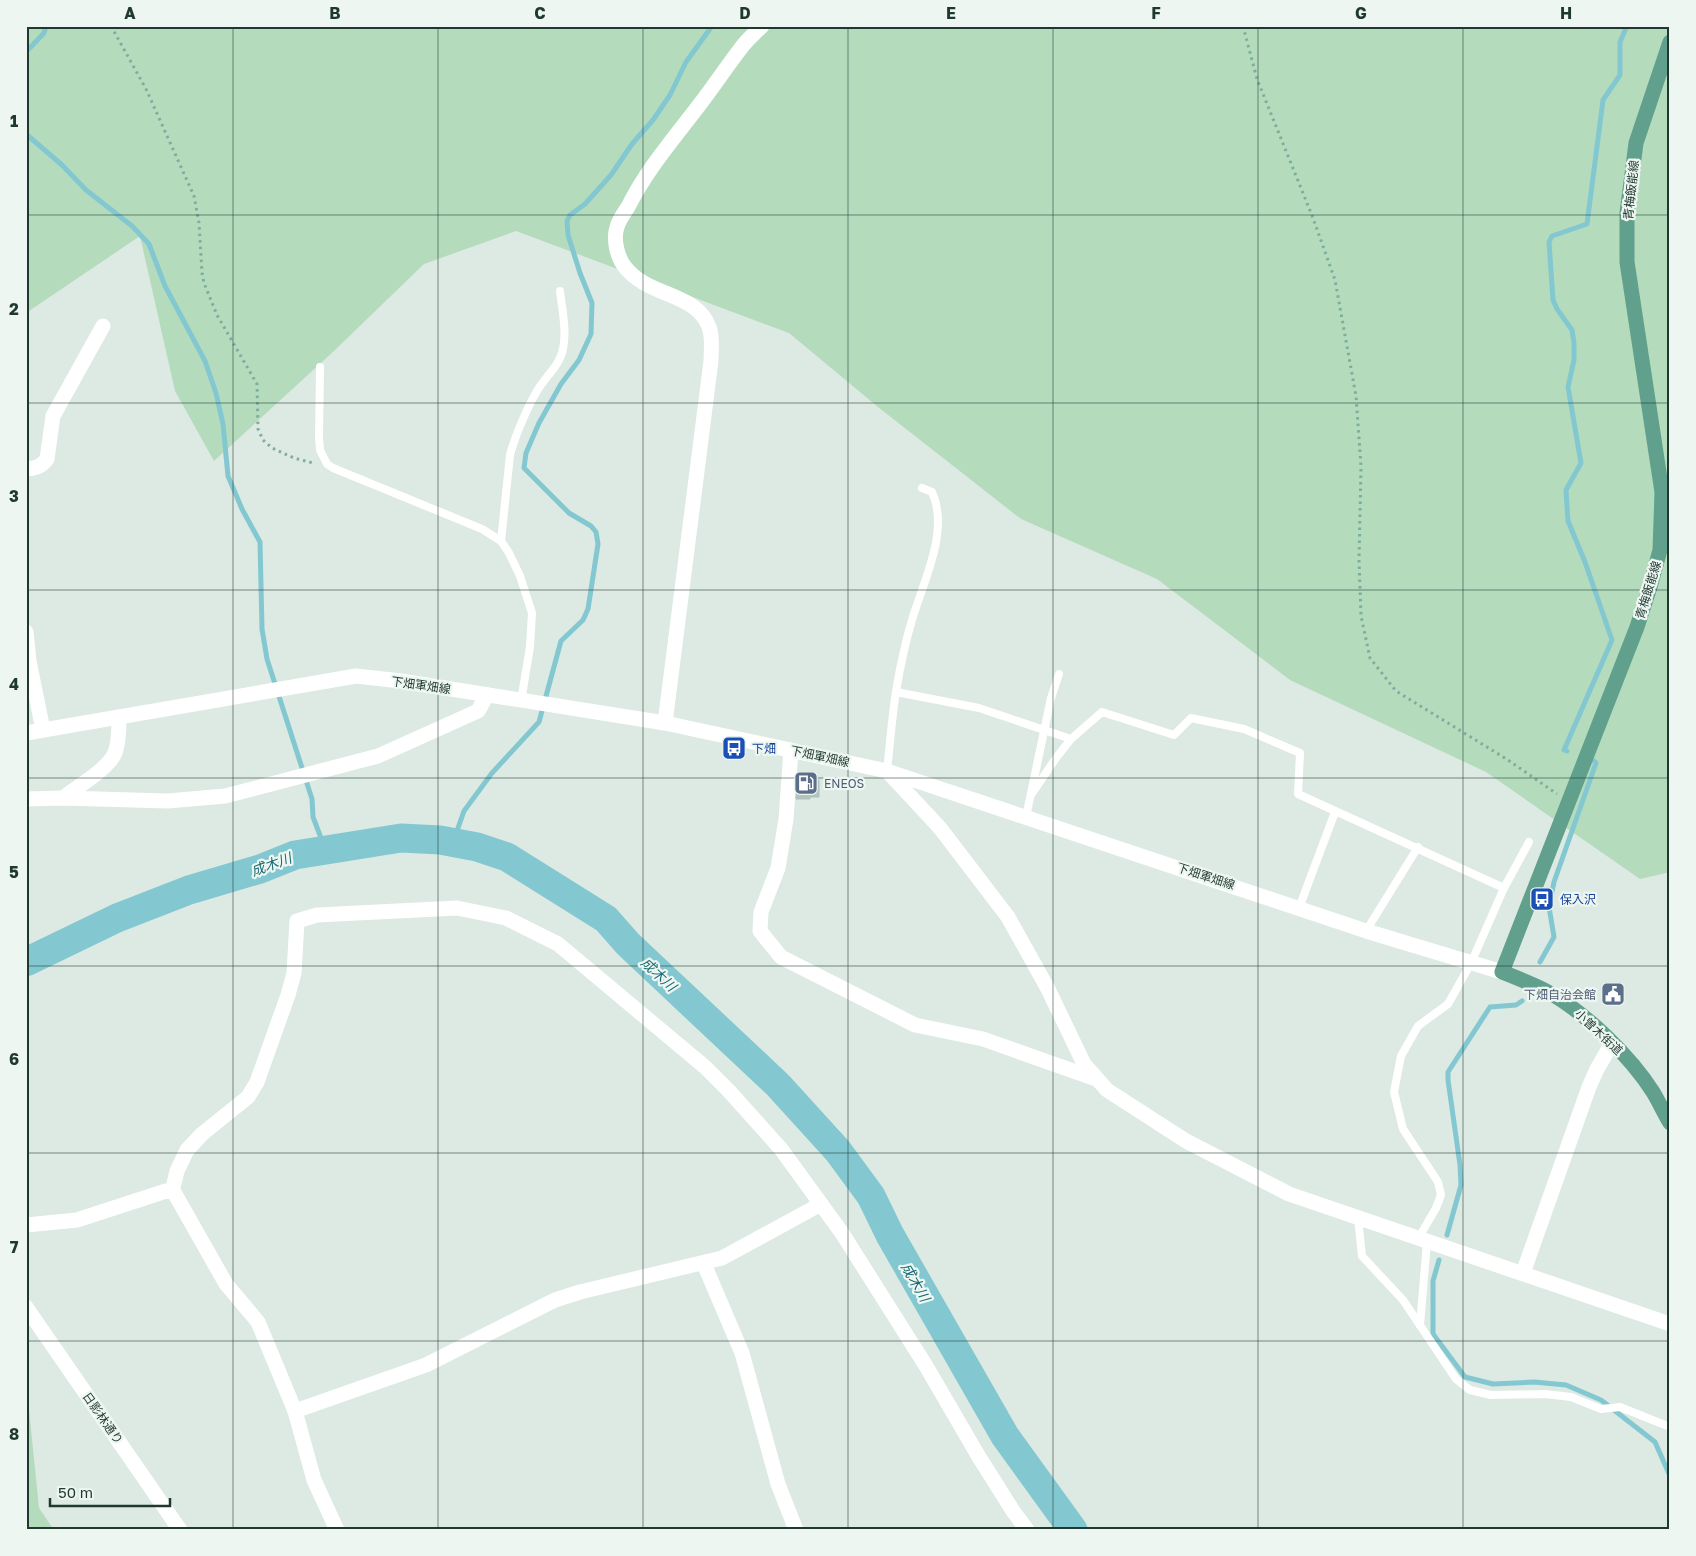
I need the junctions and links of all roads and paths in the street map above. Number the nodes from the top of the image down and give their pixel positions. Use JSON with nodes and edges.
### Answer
{"nodes":[{"id":1,"x":112,"y":26,"type":"edge"},
{"id":2,"x":762,"y":26,"type":"edge"},
{"id":3,"x":1243,"y":26,"type":"edge"},
{"id":4,"x":1670,"y":42,"type":"edge"},
{"id":5,"x":560,"y":291,"type":"dead end"},
{"id":6,"x":103,"y":326,"type":"dead end"},
{"id":7,"x":320,"y":367,"type":"dead end"},
{"id":8,"x":327,"y":464,"type":"junction"},
{"id":9,"x":26,"y":469,"type":"edge"},
{"id":10,"x":922,"y":488,"type":"dead end"},
{"id":11,"x":501,"y":541,"type":"junction"},
{"id":12,"x":26,"y":632,"type":"edge"},
{"id":13,"x":1059,"y":674,"type":"dead end"},
{"id":14,"x":896,"y":692,"type":"junction"},
{"id":15,"x":488,"y":695,"type":"junction"},
{"id":16,"x":521,"y":700,"type":"junction"},
{"id":17,"x":119,"y":717,"type":"junction"},
{"id":18,"x":665,"y":723,"type":"junction"},
{"id":19,"x":44,"y":730,"type":"junction"},
{"id":20,"x":1044,"y":730,"type":"junction"},
{"id":21,"x":26,"y":733,"type":"edge"},
{"id":22,"x":1071,"y":739,"type":"junction"},
{"id":23,"x":791,"y":750,"type":"junction"},
{"id":24,"x":887,"y":771,"type":"junction"},
{"id":25,"x":1031,"y":795,"type":"junction"},
{"id":26,"x":63,"y":798,"type":"junction"},
{"id":27,"x":26,"y":799,"type":"edge"},
{"id":28,"x":1568,"y":801,"type":"junction"},
{"id":29,"x":1335,"y":812,"type":"junction"},
{"id":30,"x":1026,"y":817,"type":"junction"},
{"id":31,"x":1529,"y":842,"type":"dead end"},
{"id":32,"x":1418,"y":847,"type":"junction"},
{"id":33,"x":1504,"y":888,"type":"junction"},
{"id":34,"x":1300,"y":908,"type":"junction"},
{"id":35,"x":1366,"y":931,"type":"junction"},
{"id":36,"x":1471,"y":964,"type":"junction"},
{"id":37,"x":1502,"y":972,"type":"junction"},
{"id":38,"x":1612,"y":1043,"type":"junction"},
{"id":39,"x":1098,"y":1079,"type":"junction"},
{"id":40,"x":1670,"y":1123,"type":"edge"},
{"id":41,"x":172,"y":1192,"type":"junction"},
{"id":42,"x":821,"y":1204,"type":"junction"},
{"id":43,"x":1358,"y":1218,"type":"junction"},
{"id":44,"x":26,"y":1225,"type":"edge"},
{"id":45,"x":1423,"y":1240,"type":"junction"},
{"id":46,"x":704,"y":1264,"type":"junction"},
{"id":47,"x":1523,"y":1273,"type":"junction"},
{"id":48,"x":26,"y":1307,"type":"edge"},
{"id":49,"x":1670,"y":1324,"type":"edge"},
{"id":50,"x":1420,"y":1325,"type":"junction"},
{"id":51,"x":295,"y":1412,"type":"junction"},
{"id":52,"x":1670,"y":1427,"type":"edge"},
{"id":53,"x":180,"y":1530,"type":"edge"},
{"id":54,"x":337,"y":1530,"type":"edge"},
{"id":55,"x":796,"y":1530,"type":"edge"},
{"id":56,"x":1027,"y":1530,"type":"edge"}],
"edges":[{"from":1,"to":8,"type":"path"},
{"from":2,"to":18,"type":"street"},
{"from":3,"to":28,"type":"path"},
{"from":4,"to":28,"type":"main road","name":"青梅飯能線"},
{"from":5,"to":11,"type":"lane"},
{"from":6,"to":9,"type":"street"},
{"from":7,"to":8,"type":"lane"},
{"from":8,"to":11,"type":"lane"},
{"from":10,"to":14,"type":"lane"},
{"from":11,"to":16,"type":"lane"},
{"from":12,"to":19,"type":"street"},
{"from":13,"to":20,"type":"lane"},
{"from":14,"to":20,"type":"lane"},
{"from":14,"to":24,"type":"lane"},
{"from":15,"to":16,"type":"street","name":"下畑軍畑線"},
{"from":15,"to":17,"type":"street","name":"下畑軍畑線"},
{"from":15,"to":26,"type":"street"},
{"from":16,"to":18,"type":"street","name":"下畑軍畑線"},
{"from":17,"to":19,"type":"street","name":"下畑軍畑線"},
{"from":17,"to":26,"type":"street"},
{"from":18,"to":23,"type":"street","name":"下畑軍畑線"},
{"from":19,"to":21,"type":"street","name":"下畑軍畑線"},
{"from":20,"to":22,"type":"lane"},
{"from":20,"to":25,"type":"lane"},
{"from":22,"to":25,"type":"lane"},
{"from":22,"to":29,"type":"lane"},
{"from":23,"to":24,"type":"street","name":"下畑軍畑線"},
{"from":23,"to":39,"type":"street"},
{"from":24,"to":30,"type":"street","name":"下畑軍畑線"},
{"from":24,"to":39,"type":"street"},
{"from":25,"to":30,"type":"lane"},
{"from":26,"to":27,"type":"street"},
{"from":28,"to":37,"type":"main road","name":"青梅飯能線"},
{"from":29,"to":32,"type":"lane"},
{"from":29,"to":34,"type":"lane"},
{"from":30,"to":34,"type":"street","name":"下畑軍畑線"},
{"from":31,"to":33,"type":"lane"},
{"from":32,"to":33,"type":"lane"},
{"from":32,"to":35,"type":"lane"},
{"from":33,"to":36,"type":"lane"},
{"from":34,"to":35,"type":"street","name":"下畑軍畑線"},
{"from":35,"to":36,"type":"street","name":"下畑軍畑線"},
{"from":36,"to":37,"type":"street","name":"下畑軍畑線"},
{"from":36,"to":45,"type":"lane"},
{"from":37,"to":38,"type":"main road","name":"小曽木街道"},
{"from":38,"to":40,"type":"main road","name":"小曽木街道"},
{"from":38,"to":47,"type":"street"},
{"from":39,"to":43,"type":"street"},
{"from":41,"to":42,"type":"street"},
{"from":41,"to":44,"type":"street"},
{"from":41,"to":51,"type":"street"},
{"from":42,"to":46,"type":"street"},
{"from":42,"to":56,"type":"street"},
{"from":43,"to":45,"type":"street"},
{"from":43,"to":50,"type":"lane"},
{"from":45,"to":47,"type":"street"},
{"from":45,"to":50,"type":"lane"},
{"from":46,"to":51,"type":"street"},
{"from":46,"to":55,"type":"street"},
{"from":47,"to":49,"type":"street"},
{"from":48,"to":53,"type":"street","name":"日影林通り"},
{"from":50,"to":52,"type":"lane"},
{"from":51,"to":54,"type":"street"}]}
